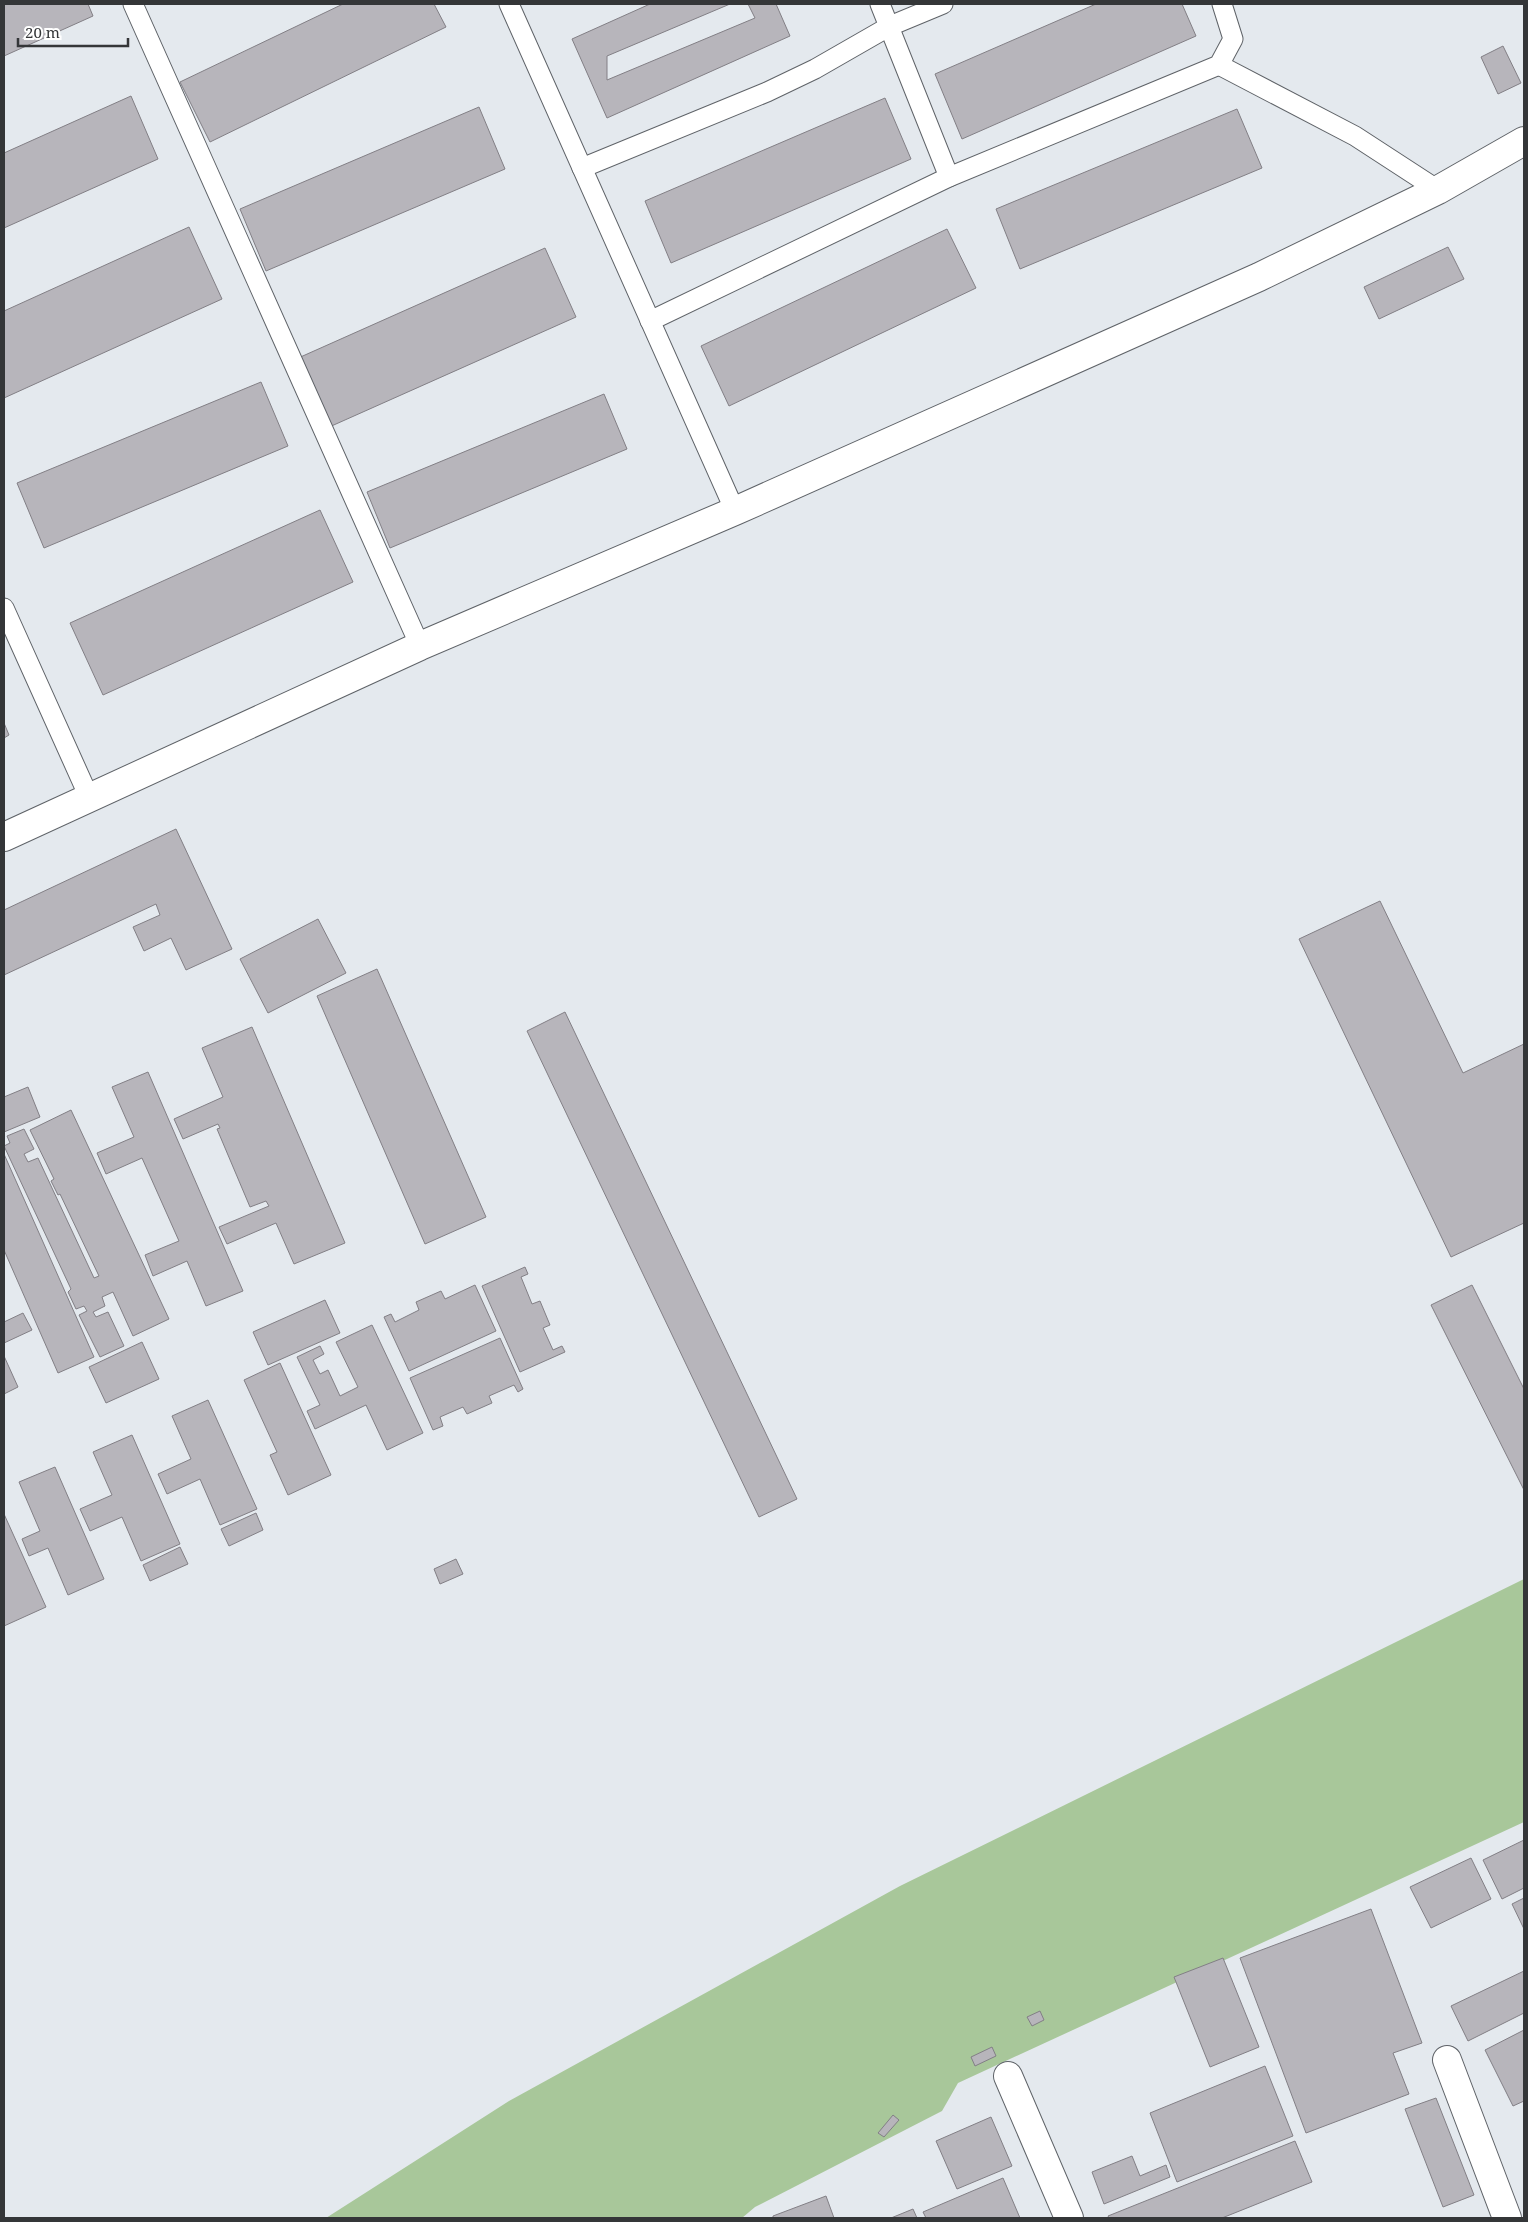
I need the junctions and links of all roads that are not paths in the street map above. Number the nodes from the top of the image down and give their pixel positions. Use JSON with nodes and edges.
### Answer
{"nodes":[{"id":1,"x":133,"y":4,"type":"edge"},
{"id":2,"x":509,"y":4,"type":"edge"},
{"id":3,"x":880,"y":4,"type":"edge"},
{"id":4,"x":943,"y":4,"type":"edge"},
{"id":5,"x":1222,"y":4,"type":"edge"},
{"id":6,"x":890,"y":26,"type":"junction"},
{"id":7,"x":1220,"y":65,"type":"junction"},
{"id":8,"x":1524,"y":141,"type":"edge"},
{"id":9,"x":582,"y":168,"type":"junction"},
{"id":10,"x":949,"y":177,"type":"junction"},
{"id":11,"x":1438,"y":190,"type":"junction"},
{"id":12,"x":650,"y":321,"type":"junction"},
{"id":13,"x":734,"y":511,"type":"junction"},
{"id":14,"x":4,"y":608,"type":"edge"},
{"id":15,"x":420,"y":646,"type":"junction"},
{"id":16,"x":89,"y":797,"type":"junction"},
{"id":17,"x":4,"y":837,"type":"edge"},
{"id":18,"x":1447,"y":2060,"type":"dead end"},
{"id":19,"x":1008,"y":2076,"type":"dead end"},
{"id":20,"x":1069,"y":2218,"type":"edge"},
{"id":21,"x":1507,"y":2218,"type":"edge"}],
"edges":[{"from":1,"to":15,"type":"lane"},
{"from":2,"to":9,"type":"lane"},
{"from":3,"to":6,"type":"lane"},
{"from":4,"to":6,"type":"lane"},
{"from":5,"to":7,"type":"lane"},
{"from":6,"to":9,"type":"lane"},
{"from":6,"to":10,"type":"lane"},
{"from":7,"to":10,"type":"lane"},
{"from":7,"to":11,"type":"lane"},
{"from":8,"to":11,"type":"street"},
{"from":9,"to":12,"type":"lane"},
{"from":10,"to":12,"type":"lane"},
{"from":11,"to":13,"type":"street"},
{"from":12,"to":13,"type":"lane"},
{"from":13,"to":15,"type":"street"},
{"from":14,"to":16,"type":"lane"},
{"from":15,"to":16,"type":"street"},
{"from":16,"to":17,"type":"street"},
{"from":18,"to":21,"type":"street"},
{"from":19,"to":20,"type":"street"}]}
